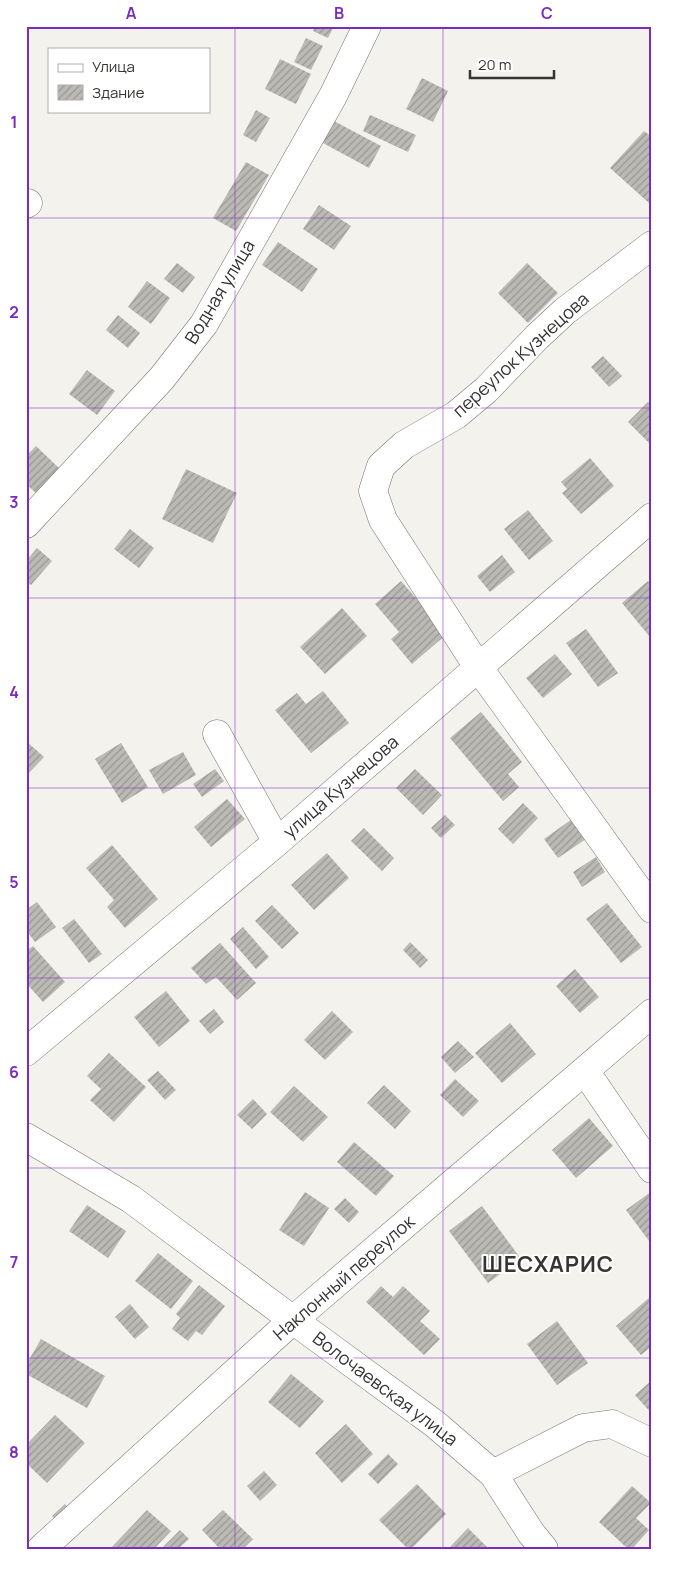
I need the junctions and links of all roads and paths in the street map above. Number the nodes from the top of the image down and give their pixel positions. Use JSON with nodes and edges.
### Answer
{"nodes":[{"id":1,"x":367,"y":26,"type":"edge"},
{"id":2,"x":652,"y":245,"type":"edge"},
{"id":3,"x":652,"y":517,"type":"edge"},
{"id":4,"x":26,"y":524,"type":"edge"},
{"id":5,"x":478,"y":667,"type":"junction"},
{"id":6,"x":216,"y":734,"type":"dead end"},
{"id":7,"x":277,"y":842,"type":"junction"},
{"id":8,"x":652,"y":909,"type":"edge"},
{"id":9,"x":652,"y":1013,"type":"edge"},
{"id":10,"x":26,"y":1052,"type":"edge"},
{"id":11,"x":585,"y":1071,"type":"junction"},
{"id":12,"x":26,"y":1137,"type":"edge"},
{"id":13,"x":652,"y":1169,"type":"edge"},
{"id":14,"x":293,"y":1320,"type":"junction"},
{"id":15,"x":652,"y":1443,"type":"edge"},
{"id":16,"x":493,"y":1474,"type":"junction"},
{"id":17,"x":41,"y":1549,"type":"edge"},
{"id":18,"x":544,"y":1549,"type":"edge"}],
"edges":[{"from":1,"to":4,"type":"street","name":"Водная улица"},
{"from":2,"to":5,"type":"street","name":"переулок Кузнецова"},
{"from":3,"to":5,"type":"street","name":"улица Кузнецова"},
{"from":5,"to":7,"type":"street","name":"улица Кузнецова"},
{"from":5,"to":8,"type":"street","name":"переулок Кузнецова"},
{"from":6,"to":7,"type":"street"},
{"from":7,"to":10,"type":"street","name":"улица Кузнецова"},
{"from":9,"to":11,"type":"street","name":"Наклонный переулок"},
{"from":11,"to":13,"type":"street"},
{"from":11,"to":14,"type":"street","name":"Наклонный переулок"},
{"from":12,"to":14,"type":"street","name":"Волочаевская улица"},
{"from":14,"to":16,"type":"street","name":"Волочаевская улица"},
{"from":14,"to":17,"type":"street","name":"Наклонный переулок"},
{"from":15,"to":16,"type":"street"},
{"from":16,"to":18,"type":"street","name":"Волочаевская улица"}]}
